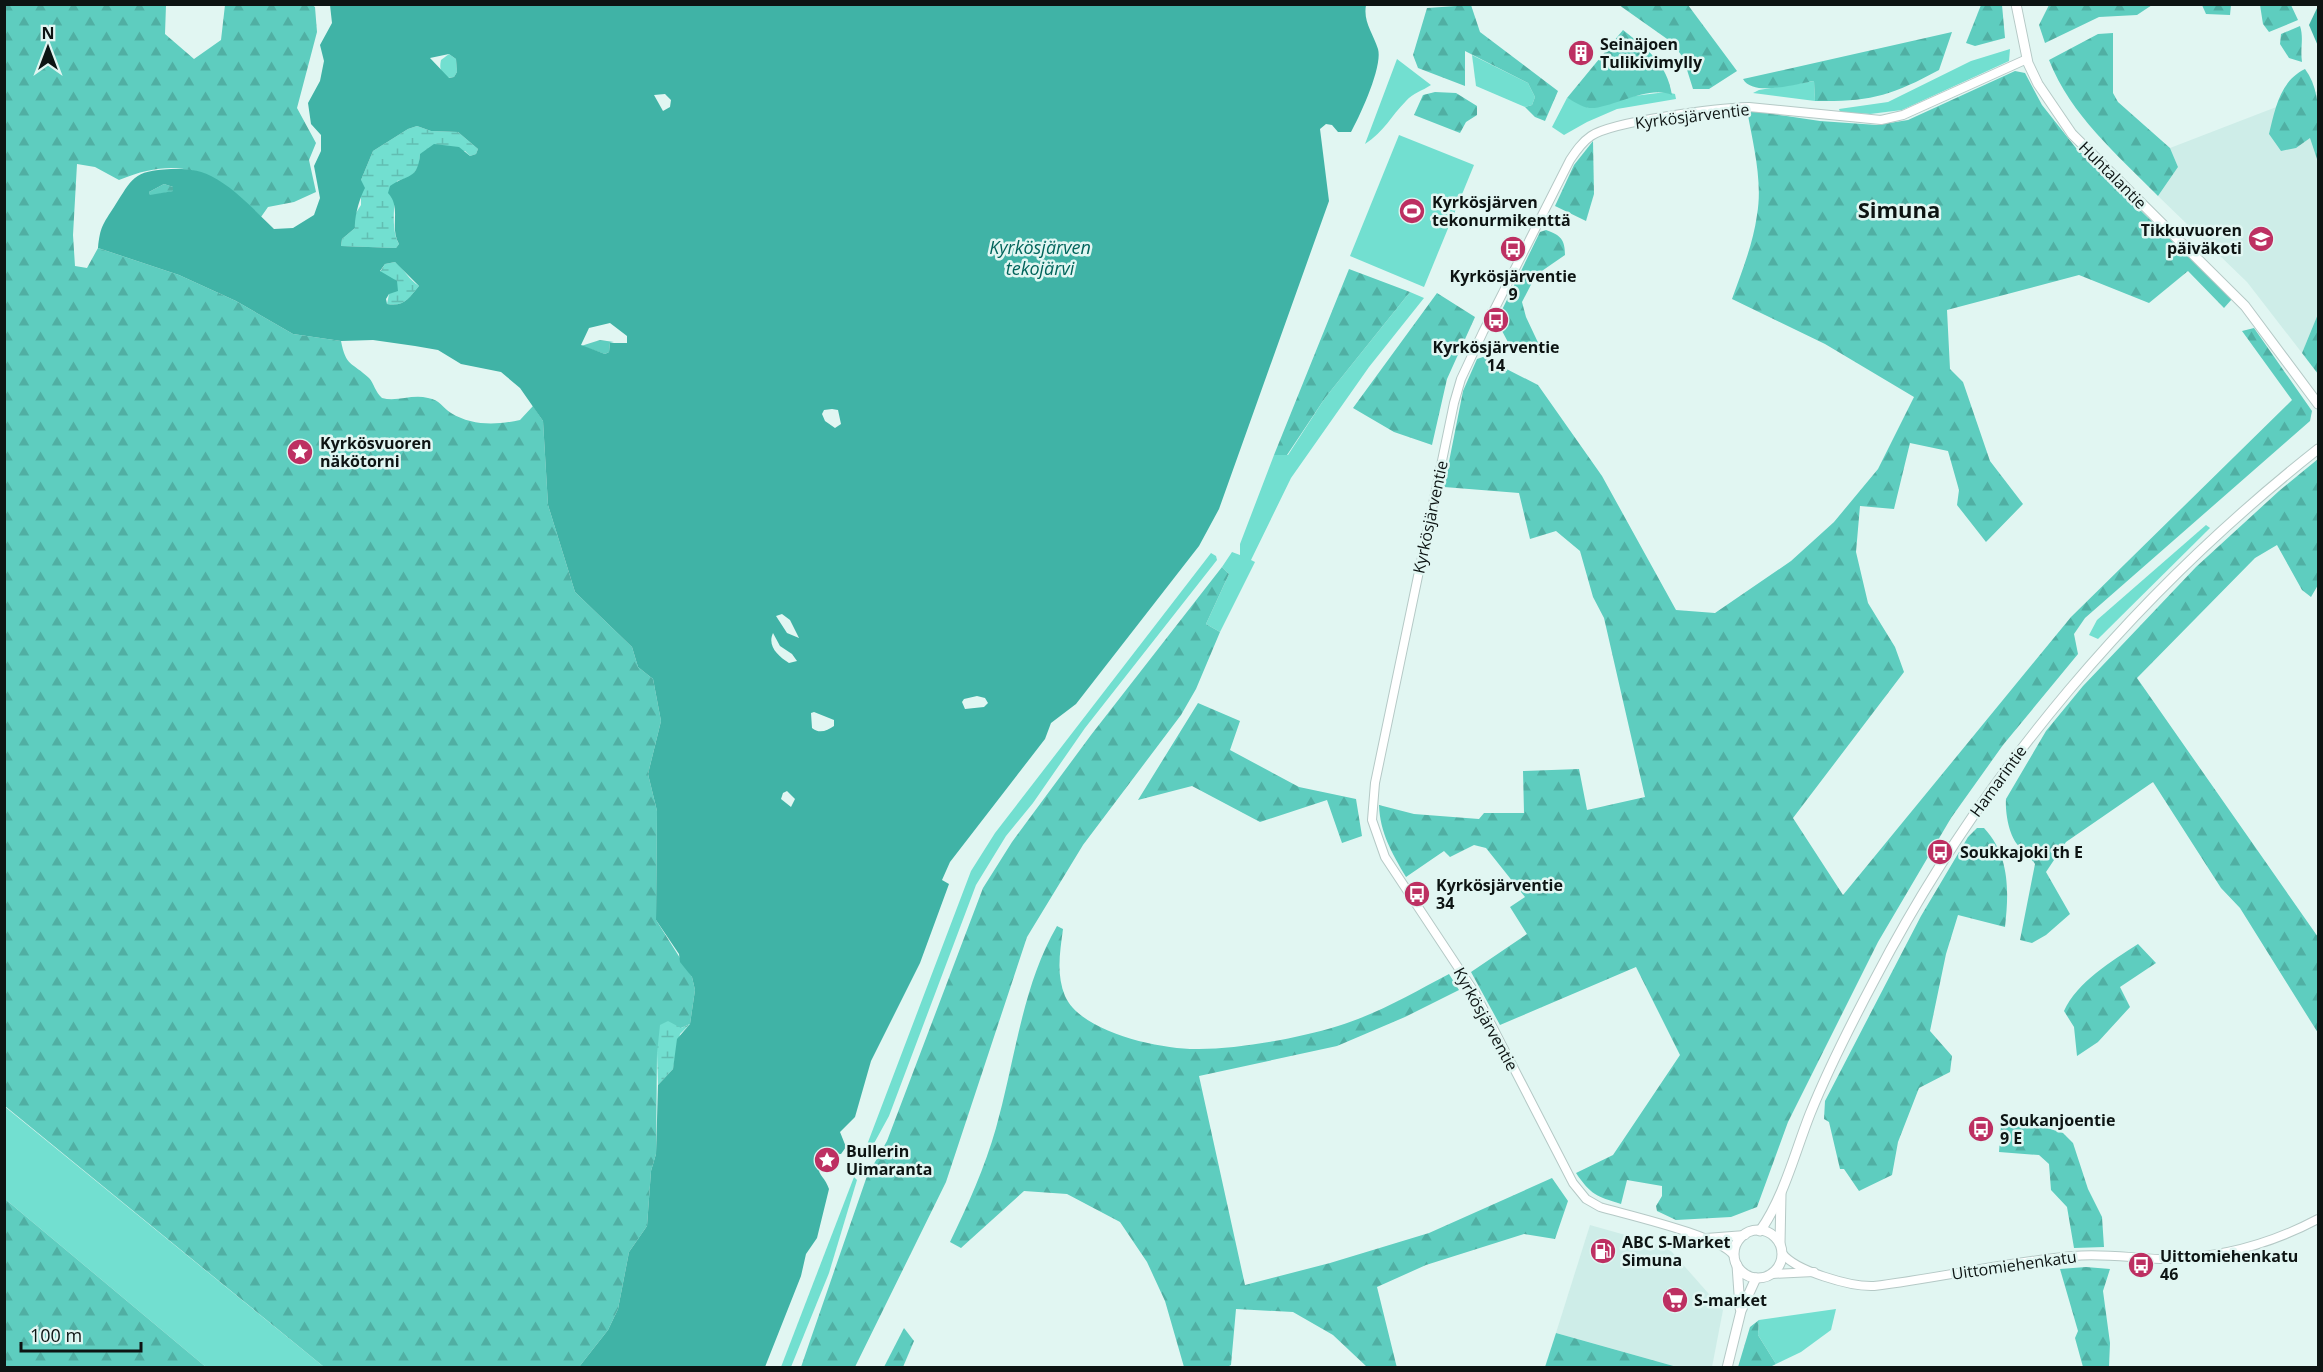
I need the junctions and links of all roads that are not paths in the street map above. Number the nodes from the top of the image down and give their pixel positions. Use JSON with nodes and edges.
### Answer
{"nodes":[{"id":1,"x":2016,"y":4,"type":"edge"},
{"id":2,"x":2027,"y":59,"type":"junction"},
{"id":3,"x":2319,"y":404,"type":"edge"},
{"id":4,"x":2319,"y":449,"type":"edge"},
{"id":5,"x":1781,"y":1188,"type":"junction"},
{"id":6,"x":2319,"y":1219,"type":"edge"},
{"id":7,"x":1760,"y":1231,"type":"junction"},
{"id":8,"x":1745,"y":1235,"type":"junction"},
{"id":9,"x":1705,"y":1238,"type":"junction"},
{"id":10,"x":1781,"y":1249,"type":"junction"},
{"id":11,"x":1736,"y":1260,"type":"junction"},
{"id":12,"x":1814,"y":1272,"type":"junction"},
{"id":13,"x":1772,"y":1274,"type":"junction"},
{"id":14,"x":1756,"y":1278,"type":"junction"},
{"id":15,"x":1740,"y":1311,"type":"junction"},
{"id":16,"x":1727,"y":1368,"type":"edge"}],
"edges":[{"from":1,"to":2,"type":"main road","name":"Huhtalantie"},
{"from":2,"to":3,"type":"main road","name":"Huhtalantie"},
{"from":2,"to":9,"type":"street","name":"Kyrkösjärventie"},
{"from":4,"to":5,"type":"main road","name":"Hamarintie"},
{"from":5,"to":7,"type":"main road","name":"Hamarintie"},
{"from":5,"to":10,"type":"main road","name":"Hamarintie"},
{"from":6,"to":12,"type":"street","name":"Uittomiehenkatu"},
{"from":7,"to":8,"type":"main road"},
{"from":7,"to":10,"type":"main road"},
{"from":8,"to":9,"type":"street","name":"Kyrkösjärventie"},
{"from":8,"to":11,"type":"main road"},
{"from":9,"to":11,"type":"street","name":"Kyrkösjärventie"},
{"from":10,"to":12,"type":"street","name":"Uittomiehenkatu"},
{"from":10,"to":13,"type":"main road"},
{"from":11,"to":14,"type":"main road"},
{"from":11,"to":15,"type":"main road"},
{"from":12,"to":13,"type":"street","name":"Uittomiehenkatu"},
{"from":13,"to":14,"type":"main road"},
{"from":14,"to":15,"type":"main road"},
{"from":15,"to":16,"type":"main road"}]}
